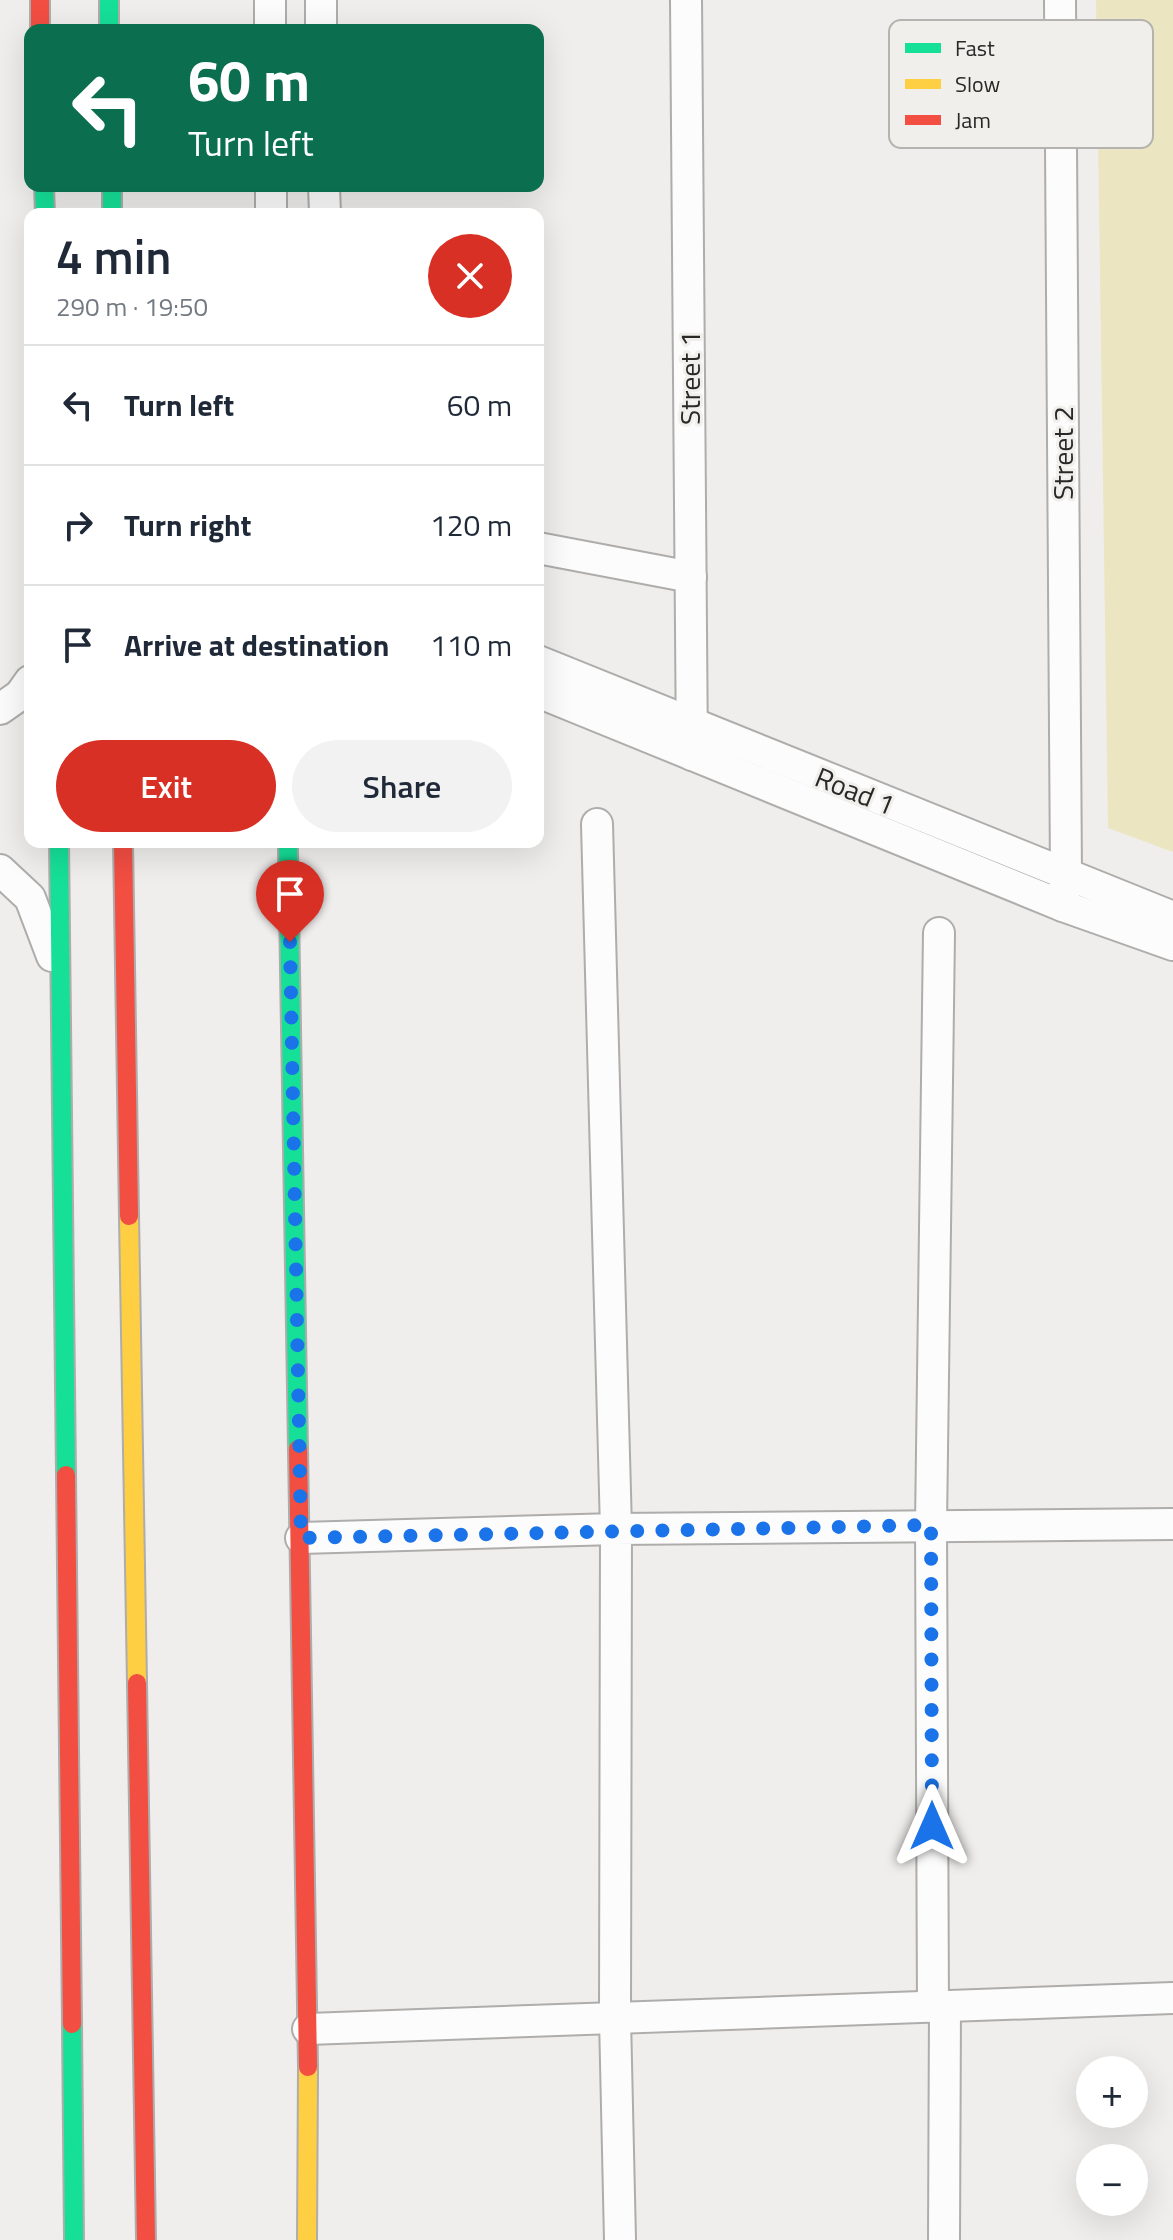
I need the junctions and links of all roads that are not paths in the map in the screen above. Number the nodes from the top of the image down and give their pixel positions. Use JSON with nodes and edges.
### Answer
{"nodes":[{"id":1,"x":40,"y":0,"type":"edge"},
{"id":2,"x":109,"y":0,"type":"edge"},
{"id":3,"x":270,"y":0,"type":"edge"},
{"id":4,"x":321,"y":0,"type":"edge"},
{"id":5,"x":686,"y":0,"type":"edge"},
{"id":6,"x":1060,"y":0,"type":"edge"},
{"id":7,"x":1060,"y":20,"type":"edge"},
{"id":8,"x":40,"y":24,"type":"edge"},
{"id":9,"x":109,"y":24,"type":"edge"},
{"id":10,"x":270,"y":24,"type":"edge"},
{"id":11,"x":321,"y":24,"type":"edge"},
{"id":12,"x":1061,"y":148,"type":"edge"},
{"id":13,"x":544,"y":549,"type":"edge"},
{"id":14,"x":691,"y":577,"type":"junction"},
{"id":15,"x":544,"y":664,"type":"edge"},
{"id":16,"x":24,"y":689,"type":"edge"},
{"id":17,"x":544,"y":694,"type":"edge"},
{"id":18,"x":0,"y":709,"type":"edge"},
{"id":19,"x":693,"y":741,"type":"junction"},
{"id":20,"x":597,"y":824,"type":"dead end"},
{"id":21,"x":59,"y":848,"type":"edge"},
{"id":22,"x":123,"y":848,"type":"edge"},
{"id":23,"x":288,"y":848,"type":"dead end"},
{"id":24,"x":0,"y":870,"type":"edge"},
{"id":25,"x":1066,"y":875,"type":"junction"},
{"id":26,"x":1063,"y":906,"type":"junction"},
{"id":27,"x":1173,"y":917,"type":"edge"},
{"id":28,"x":939,"y":933,"type":"dead end"},
{"id":29,"x":1173,"y":945,"type":"edge"},
{"id":30,"x":62,"y":984,"type":"junction"},
{"id":31,"x":1173,"y":1524,"type":"edge"},
{"id":32,"x":931,"y":1525,"type":"junction"},
{"id":33,"x":616,"y":1529,"type":"junction"},
{"id":34,"x":301,"y":1538,"type":"junction"},
{"id":35,"x":1173,"y":1998,"type":"edge"},
{"id":36,"x":939,"y":2006,"type":"junction"},
{"id":37,"x":615,"y":2018,"type":"junction"},
{"id":38,"x":308,"y":2029,"type":"junction"},
{"id":39,"x":74,"y":2240,"type":"edge"},
{"id":40,"x":146,"y":2240,"type":"edge"},
{"id":41,"x":307,"y":2240,"type":"edge"},
{"id":42,"x":620,"y":2240,"type":"edge"},
{"id":43,"x":944,"y":2240,"type":"edge"}],
"edges":[{"from":1,"to":8,"type":"main road"},
{"from":2,"to":9,"type":"main road"},
{"from":3,"to":10,"type":"street"},
{"from":4,"to":11,"type":"street"},
{"from":5,"to":14,"type":"street","name":"Street 1"},
{"from":6,"to":7,"type":"street","name":"Street 2"},
{"from":12,"to":25,"type":"street","name":"Street 2"},
{"from":13,"to":14,"type":"street"},
{"from":14,"to":19,"type":"street","name":"Street 1"},
{"from":15,"to":19,"type":"street","name":"Road 1"},
{"from":16,"to":18,"type":"street"},
{"from":17,"to":19,"type":"street","name":"Road 1"},
{"from":19,"to":25,"type":"street","name":"Road 1"},
{"from":19,"to":26,"type":"street","name":"Road 1"},
{"from":20,"to":33,"type":"street"},
{"from":21,"to":30,"type":"main road"},
{"from":22,"to":40,"type":"main road"},
{"from":23,"to":34,"type":"main road"},
{"from":24,"to":30,"type":"street"},
{"from":25,"to":26,"type":"street","name":"Street 2"},
{"from":25,"to":27,"type":"street","name":"Road 1"},
{"from":26,"to":29,"type":"street","name":"Road 1"},
{"from":28,"to":32,"type":"street"},
{"from":30,"to":39,"type":"main road"},
{"from":31,"to":32,"type":"street"},
{"from":32,"to":33,"type":"street"},
{"from":32,"to":36,"type":"street"},
{"from":33,"to":34,"type":"street"},
{"from":33,"to":37,"type":"street"},
{"from":34,"to":38,"type":"main road"},
{"from":35,"to":36,"type":"street"},
{"from":36,"to":37,"type":"street"},
{"from":36,"to":43,"type":"street"},
{"from":37,"to":38,"type":"street"},
{"from":37,"to":42,"type":"street"},
{"from":38,"to":41,"type":"main road"}]}
